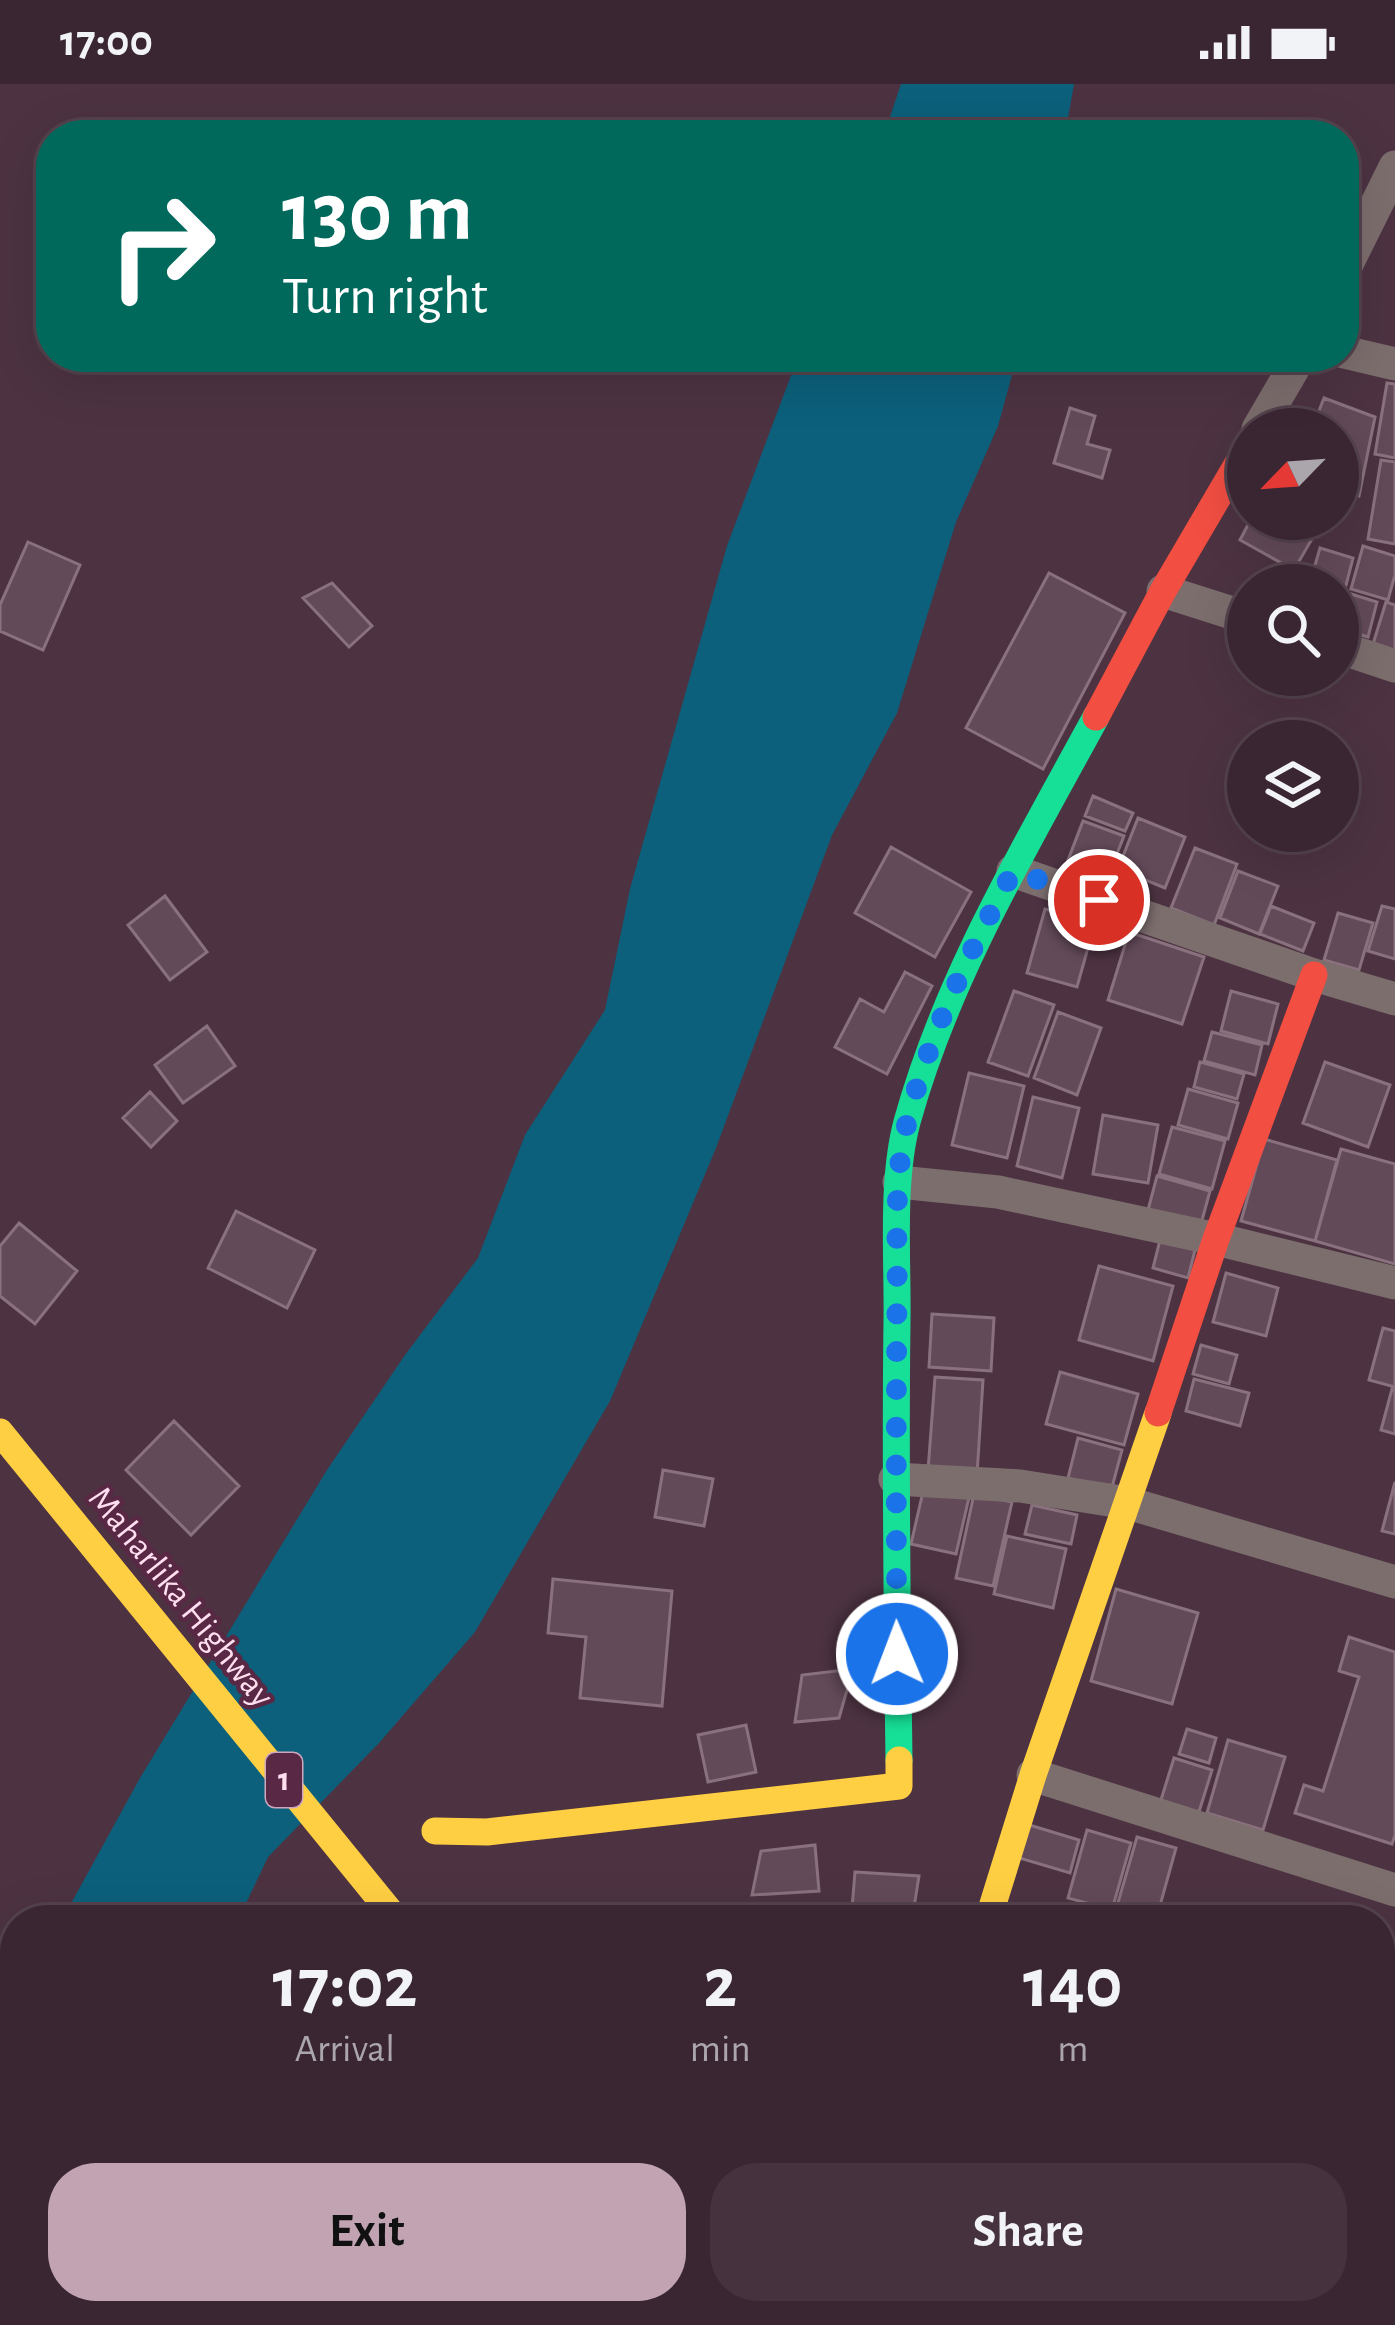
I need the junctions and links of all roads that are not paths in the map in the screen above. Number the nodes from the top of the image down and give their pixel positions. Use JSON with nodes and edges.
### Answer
{"nodes":[{"id":1,"x":1395,"y":167,"type":"edge"},
{"id":2,"x":1359,"y":240,"type":"edge"},
{"id":3,"x":1359,"y":356,"type":"edge"},
{"id":4,"x":1395,"y":364,"type":"edge"},
{"id":5,"x":1291,"y":372,"type":"edge"},
{"id":6,"x":1270,"y":408,"type":"edge"},
{"id":7,"x":1227,"y":482,"type":"edge"},
{"id":8,"x":1163,"y":591,"type":"junction"},
{"id":9,"x":1227,"y":612,"type":"edge"},
{"id":10,"x":1359,"y":654,"type":"edge"},
{"id":11,"x":1395,"y":666,"type":"edge"},
{"id":12,"x":1013,"y":871,"type":"junction"},
{"id":13,"x":1314,"y":975,"type":"junction"},
{"id":14,"x":1395,"y":999,"type":"edge"},
{"id":15,"x":899,"y":1182,"type":"junction"},
{"id":16,"x":1216,"y":1239,"type":"junction"},
{"id":17,"x":1395,"y":1283,"type":"edge"},
{"id":18,"x":0,"y":1432,"type":"edge"},
{"id":19,"x":895,"y":1479,"type":"junction"},
{"id":20,"x":1128,"y":1503,"type":"junction"},
{"id":21,"x":1395,"y":1582,"type":"edge"},
{"id":22,"x":1034,"y":1775,"type":"junction"},
{"id":23,"x":435,"y":1831,"type":"dead end"},
{"id":24,"x":1395,"y":1889,"type":"edge"},
{"id":25,"x":385,"y":1905,"type":"edge"},
{"id":26,"x":993,"y":1905,"type":"edge"}],
"edges":[{"from":1,"to":2,"type":"street"},
{"from":3,"to":4,"type":"street"},
{"from":5,"to":6,"type":"street"},
{"from":7,"to":8,"type":"main road"},
{"from":8,"to":9,"type":"street"},
{"from":8,"to":12,"type":"main road"},
{"from":10,"to":11,"type":"street"},
{"from":12,"to":13,"type":"street"},
{"from":12,"to":15,"type":"main road"},
{"from":13,"to":14,"type":"street"},
{"from":13,"to":16,"type":"main road"},
{"from":15,"to":16,"type":"street"},
{"from":15,"to":19,"type":"main road"},
{"from":16,"to":17,"type":"street"},
{"from":16,"to":20,"type":"main road"},
{"from":18,"to":25,"type":"main road","name":"Maharlika Highway","number":"1"},
{"from":19,"to":20,"type":"street"},
{"from":19,"to":23,"type":"main road"},
{"from":20,"to":21,"type":"street"},
{"from":20,"to":22,"type":"main road"},
{"from":22,"to":24,"type":"street"},
{"from":22,"to":26,"type":"main road"}]}
